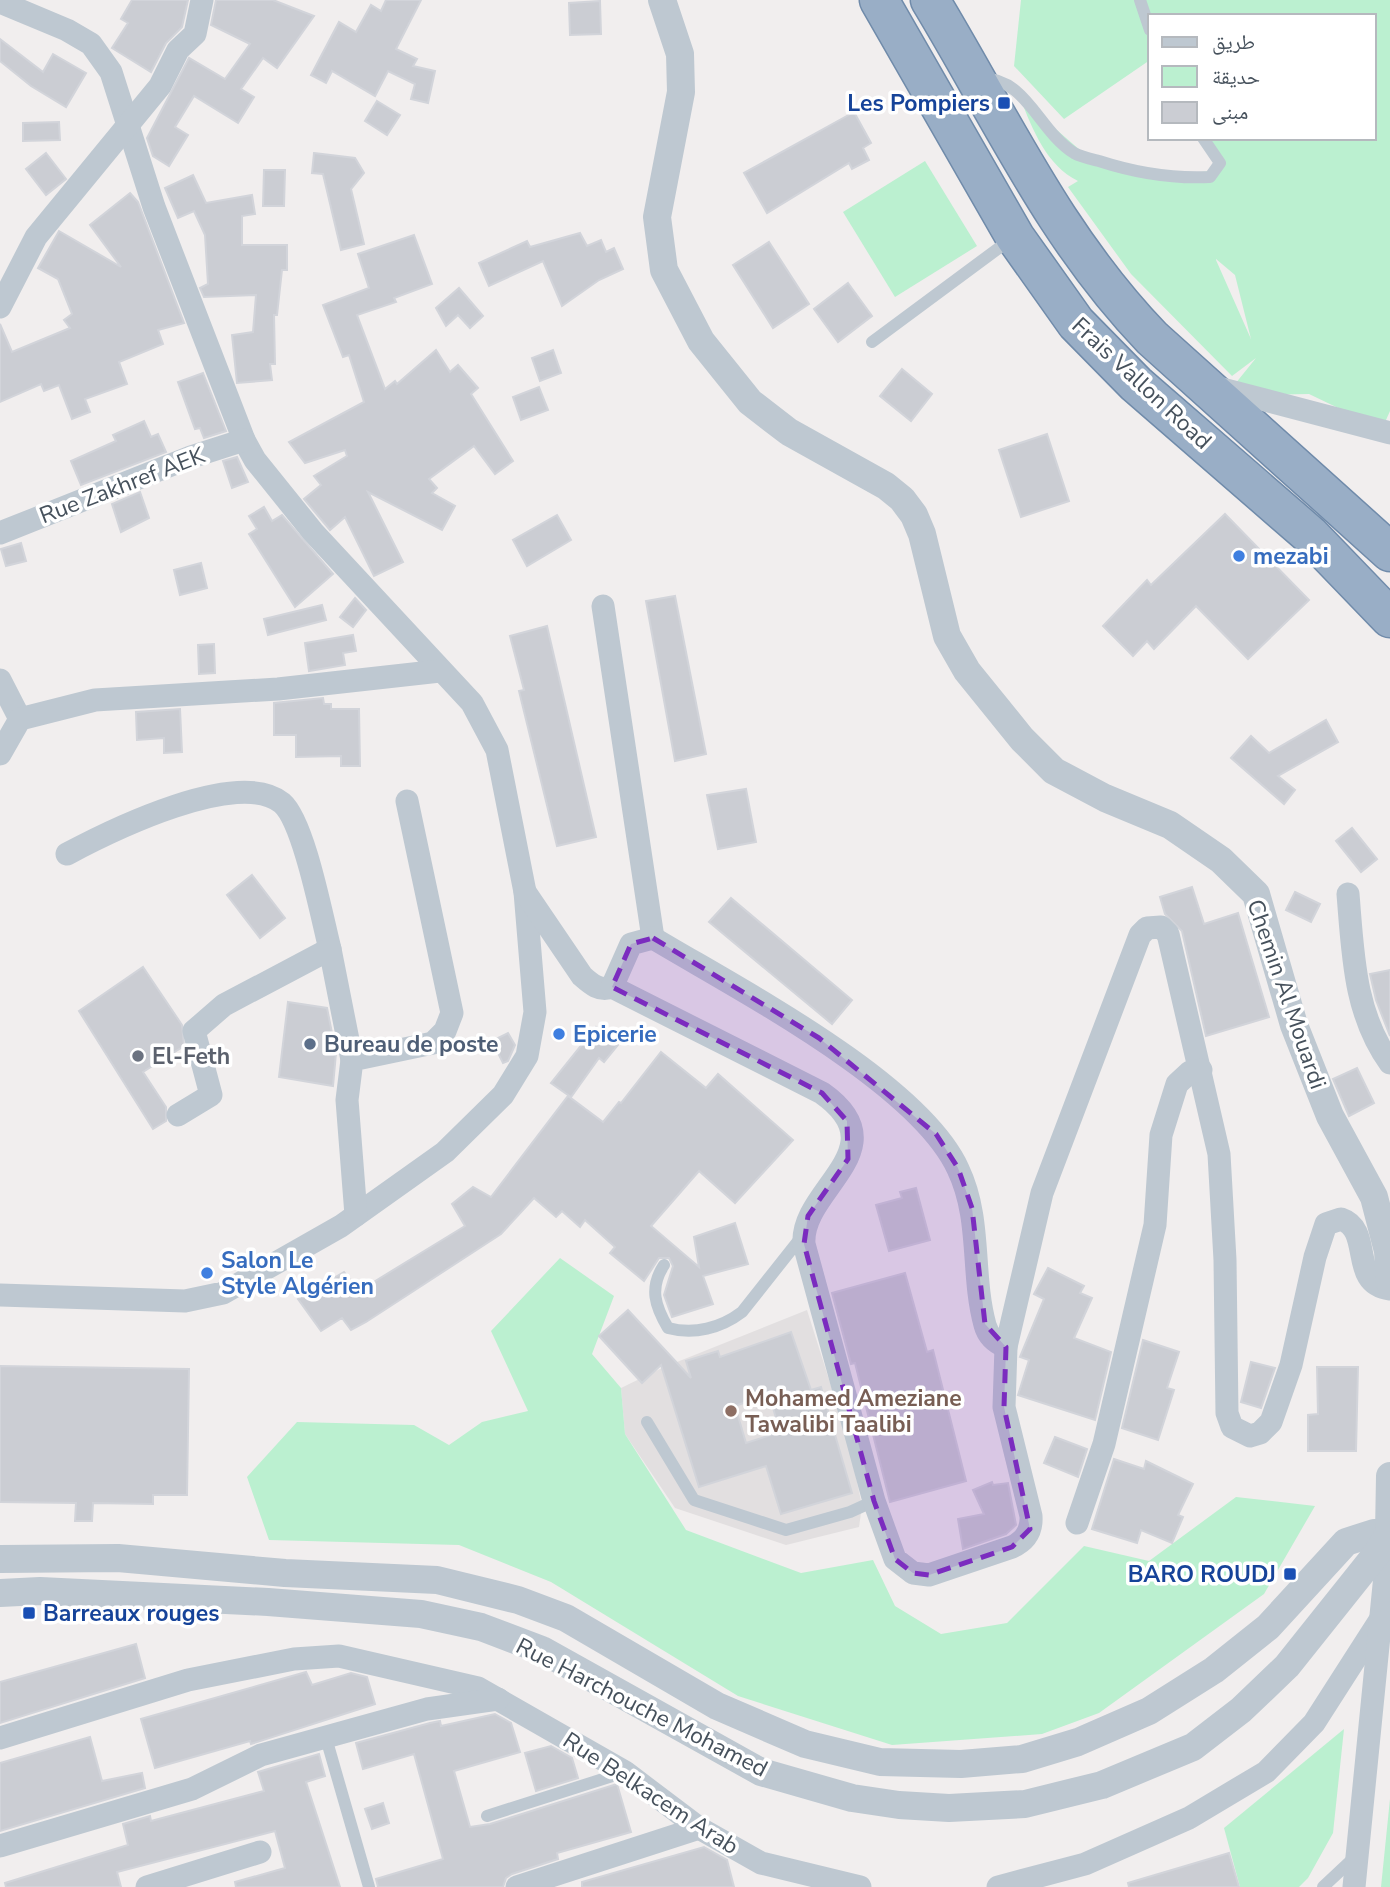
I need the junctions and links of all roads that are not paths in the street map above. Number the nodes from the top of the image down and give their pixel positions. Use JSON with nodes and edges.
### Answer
{"nodes":[{"id":1,"x":202,"y":0,"type":"edge"},
{"id":2,"x":662,"y":0,"type":"edge"},
{"id":3,"x":879,"y":0,"type":"edge"},
{"id":4,"x":930,"y":0,"type":"edge"},
{"id":5,"x":1140,"y":0,"type":"edge"},
{"id":6,"x":0,"y":2,"type":"edge"},
{"id":7,"x":1148,"y":24,"type":"edge"},
{"id":8,"x":975,"y":78,"type":"junction"},
{"id":9,"x":127,"y":128,"type":"junction"},
{"id":10,"x":1204,"y":140,"type":"edge"},
{"id":11,"x":1014,"y":237,"type":"junction"},
{"id":12,"x":0,"y":307,"type":"edge"},
{"id":13,"x":872,"y":342,"type":"dead end"},
{"id":14,"x":1205,"y":384,"type":"junction"},
{"id":15,"x":1390,"y":433,"type":"edge"},
{"id":16,"x":244,"y":440,"type":"junction"},
{"id":17,"x":0,"y":533,"type":"edge"},
{"id":18,"x":1390,"y":552,"type":"edge"},
{"id":19,"x":603,"y":606,"type":"dead end"},
{"id":20,"x":1390,"y":618,"type":"edge"},
{"id":21,"x":440,"y":671,"type":"junction"},
{"id":22,"x":0,"y":680,"type":"edge"},
{"id":23,"x":20,"y":719,"type":"junction"},
{"id":24,"x":0,"y":754,"type":"edge"},
{"id":25,"x":407,"y":801,"type":"dead end"},
{"id":26,"x":67,"y":854,"type":"dead end"},
{"id":27,"x":525,"y":892,"type":"junction"},
{"id":28,"x":1348,"y":894,"type":"dead end"},
{"id":29,"x":653,"y":938,"type":"junction"},
{"id":30,"x":330,"y":949,"type":"junction"},
{"id":31,"x":612,"y":987,"type":"junction"},
{"id":32,"x":352,"y":1060,"type":"junction"},
{"id":33,"x":1390,"y":1063,"type":"edge"},
{"id":34,"x":1201,"y":1070,"type":"junction"},
{"id":35,"x":178,"y":1115,"type":"dead end"},
{"id":36,"x":356,"y":1215,"type":"junction"},
{"id":37,"x":804,"y":1235,"type":"junction"},
{"id":38,"x":664,"y":1265,"type":"dead end"},
{"id":39,"x":1390,"y":1283,"type":"edge"},
{"id":40,"x":1390,"y":1289,"type":"edge"},
{"id":41,"x":0,"y":1295,"type":"edge"},
{"id":42,"x":1006,"y":1347,"type":"junction"},
{"id":43,"x":647,"y":1422,"type":"dead end"},
{"id":44,"x":1390,"y":1476,"type":"edge"},
{"id":45,"x":874,"y":1501,"type":"junction"},
{"id":46,"x":1077,"y":1523,"type":"dead end"},
{"id":47,"x":1390,"y":1534,"type":"edge"},
{"id":48,"x":0,"y":1559,"type":"edge"},
{"id":49,"x":0,"y":1593,"type":"edge"},
{"id":50,"x":1382,"y":1617,"type":"junction"},
{"id":51,"x":498,"y":1699,"type":"junction"},
{"id":52,"x":0,"y":1738,"type":"edge"},
{"id":53,"x":326,"y":1738,"type":"junction"},
{"id":54,"x":625,"y":1772,"type":"junction"},
{"id":55,"x":487,"y":1816,"type":"dead end"},
{"id":56,"x":699,"y":1828,"type":"junction"},
{"id":57,"x":0,"y":1846,"type":"edge"},
{"id":58,"x":260,"y":1852,"type":"dead end"},
{"id":59,"x":1357,"y":1854,"type":"junction"},
{"id":60,"x":146,"y":1887,"type":"edge"},
{"id":61,"x":369,"y":1887,"type":"edge"},
{"id":62,"x":517,"y":1887,"type":"edge"},
{"id":63,"x":860,"y":1887,"type":"edge"},
{"id":64,"x":998,"y":1887,"type":"edge"},
{"id":65,"x":1323,"y":1887,"type":"edge"},
{"id":66,"x":1354,"y":1887,"type":"edge"}],
"edges":[{"from":1,"to":9,"type":"street"},
{"from":2,"to":39,"type":"street","name":"Chemin Al Mouardi"},
{"from":3,"to":11,"type":"highway","name":"Frais Vallon Road"},
{"from":4,"to":8,"type":"highway","name":"Frais Vallon Road"},
{"from":5,"to":7,"type":"lane"},
{"from":6,"to":9,"type":"street"},
{"from":8,"to":10,"type":"lane"},
{"from":8,"to":14,"type":"highway","name":"Frais Vallon Road"},
{"from":9,"to":12,"type":"street"},
{"from":9,"to":16,"type":"street"},
{"from":11,"to":13,"type":"lane"},
{"from":11,"to":20,"type":"highway","name":"Frais Vallon Road"},
{"from":14,"to":15,"type":"street"},
{"from":14,"to":18,"type":"highway","name":"Frais Vallon Road"},
{"from":16,"to":17,"type":"street","name":"Rue Zakhref AEK"},
{"from":16,"to":21,"type":"street"},
{"from":19,"to":29,"type":"street"},
{"from":21,"to":23,"type":"street"},
{"from":21,"to":27,"type":"street"},
{"from":22,"to":23,"type":"street"},
{"from":23,"to":24,"type":"street"},
{"from":25,"to":32,"type":"street"},
{"from":26,"to":30,"type":"street"},
{"from":27,"to":31,"type":"street"},
{"from":27,"to":36,"type":"street"},
{"from":28,"to":33,"type":"street"},
{"from":29,"to":31,"type":"street"},
{"from":29,"to":42,"type":"street"},
{"from":30,"to":32,"type":"street"},
{"from":30,"to":35,"type":"street"},
{"from":31,"to":37,"type":"street"},
{"from":32,"to":36,"type":"street"},
{"from":34,"to":40,"type":"street"},
{"from":34,"to":42,"type":"street"},
{"from":34,"to":46,"type":"street"},
{"from":36,"to":41,"type":"street"},
{"from":37,"to":38,"type":"lane"},
{"from":37,"to":45,"type":"street"},
{"from":42,"to":45,"type":"street"},
{"from":43,"to":45,"type":"lane"},
{"from":44,"to":47,"type":"street"},
{"from":47,"to":48,"type":"street","name":"Rue Harchouche Mohamed"},
{"from":47,"to":49,"type":"street","name":"Rue Harchouche Mohamed"},
{"from":47,"to":50,"type":"street"},
{"from":50,"to":59,"type":"street"},
{"from":50,"to":64,"type":"street"},
{"from":51,"to":52,"type":"street","name":"Rue Belkacem Arab"},
{"from":51,"to":53,"type":"street"},
{"from":51,"to":54,"type":"street","name":"Rue Belkacem Arab"},
{"from":53,"to":57,"type":"street"},
{"from":53,"to":61,"type":"lane"},
{"from":54,"to":55,"type":"lane"},
{"from":54,"to":56,"type":"street","name":"Rue Belkacem Arab"},
{"from":56,"to":62,"type":"street"},
{"from":56,"to":63,"type":"street","name":"Rue Belkacem Arab"},
{"from":58,"to":60,"type":"street"},
{"from":59,"to":65,"type":"lane"},
{"from":59,"to":66,"type":"street"}]}
